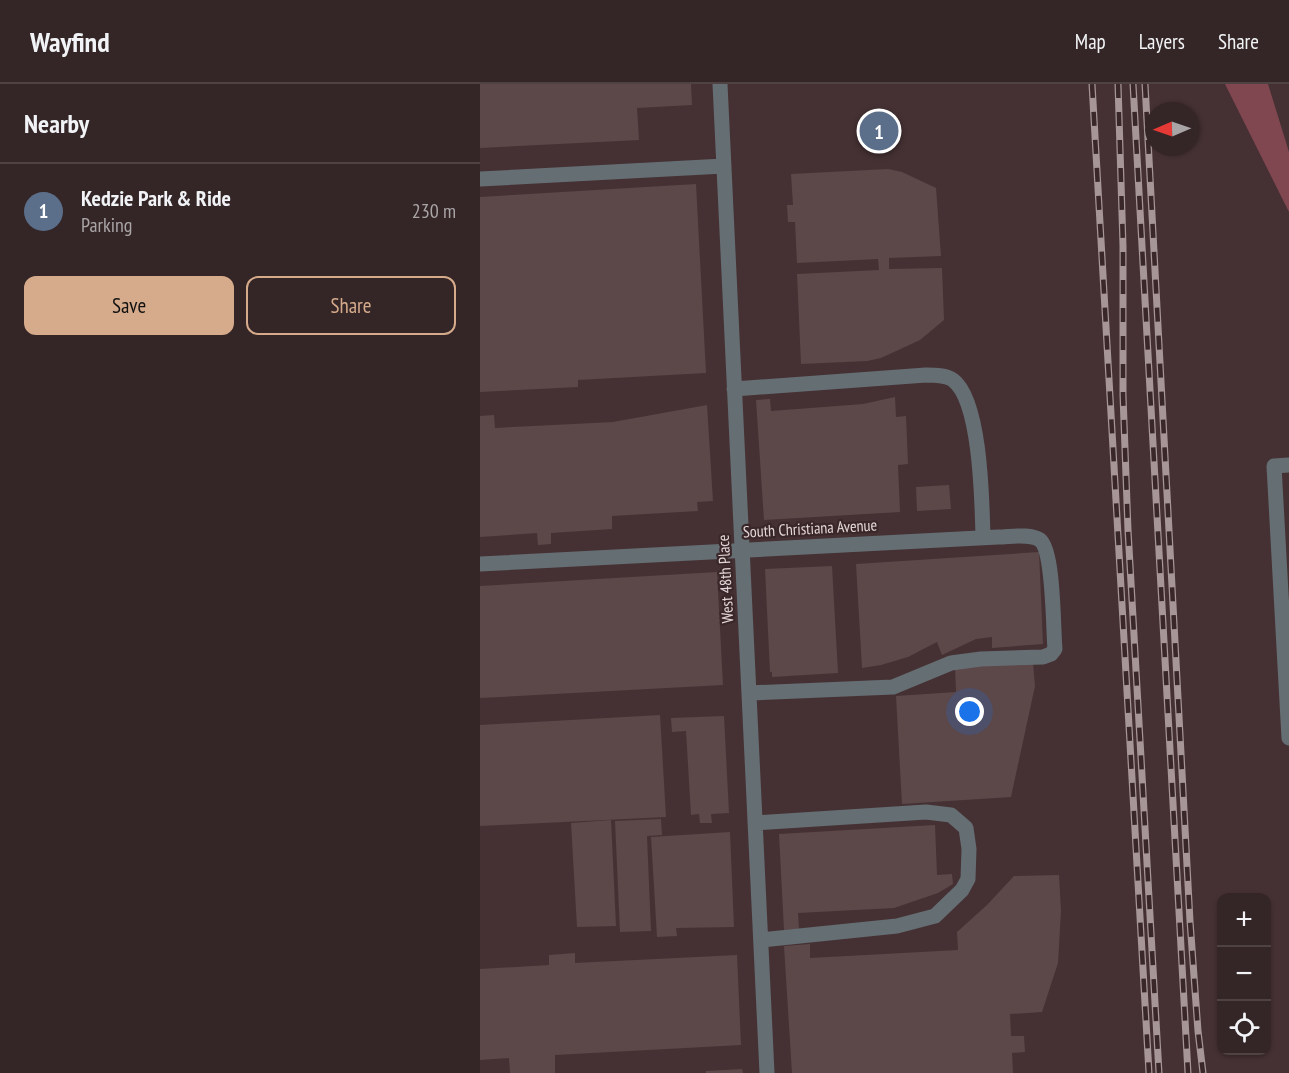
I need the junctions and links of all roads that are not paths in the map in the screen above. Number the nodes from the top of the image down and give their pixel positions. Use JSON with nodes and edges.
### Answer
{"nodes":[{"id":1,"x":720,"y":84,"type":"edge"},
{"id":2,"x":724,"y":166,"type":"junction"},
{"id":3,"x":480,"y":179,"type":"edge"},
{"id":4,"x":734,"y":389,"type":"junction"},
{"id":5,"x":1289,"y":465,"type":"edge"},
{"id":6,"x":982,"y":537,"type":"junction"},
{"id":7,"x":741,"y":550,"type":"junction"},
{"id":8,"x":480,"y":564,"type":"edge"},
{"id":9,"x":749,"y":693,"type":"junction"},
{"id":10,"x":1289,"y":738,"type":"edge"},
{"id":11,"x":755,"y":823,"type":"junction"},
{"id":12,"x":761,"y":940,"type":"junction"},
{"id":13,"x":767,"y":1073,"type":"edge"}],
"edges":[{"from":1,"to":2,"type":"street","name":"West 48th Place"},
{"from":2,"to":3,"type":"street"},
{"from":2,"to":4,"type":"street","name":"West 48th Place"},
{"from":4,"to":6,"type":"street"},
{"from":4,"to":7,"type":"street","name":"West 48th Place"},
{"from":5,"to":10,"type":"street"},
{"from":6,"to":7,"type":"street","name":"South Christiana Avenue"},
{"from":6,"to":9,"type":"street","name":"South Christiana Avenue"},
{"from":7,"to":8,"type":"street","name":"South Christiana Avenue"},
{"from":7,"to":9,"type":"street","name":"West 48th Place"},
{"from":9,"to":11,"type":"street","name":"West 48th Place"},
{"from":11,"to":12,"type":"street","name":"West 48th Place"},
{"from":11,"to":12,"type":"street"},
{"from":12,"to":13,"type":"street","name":"West 48th Place"}]}
